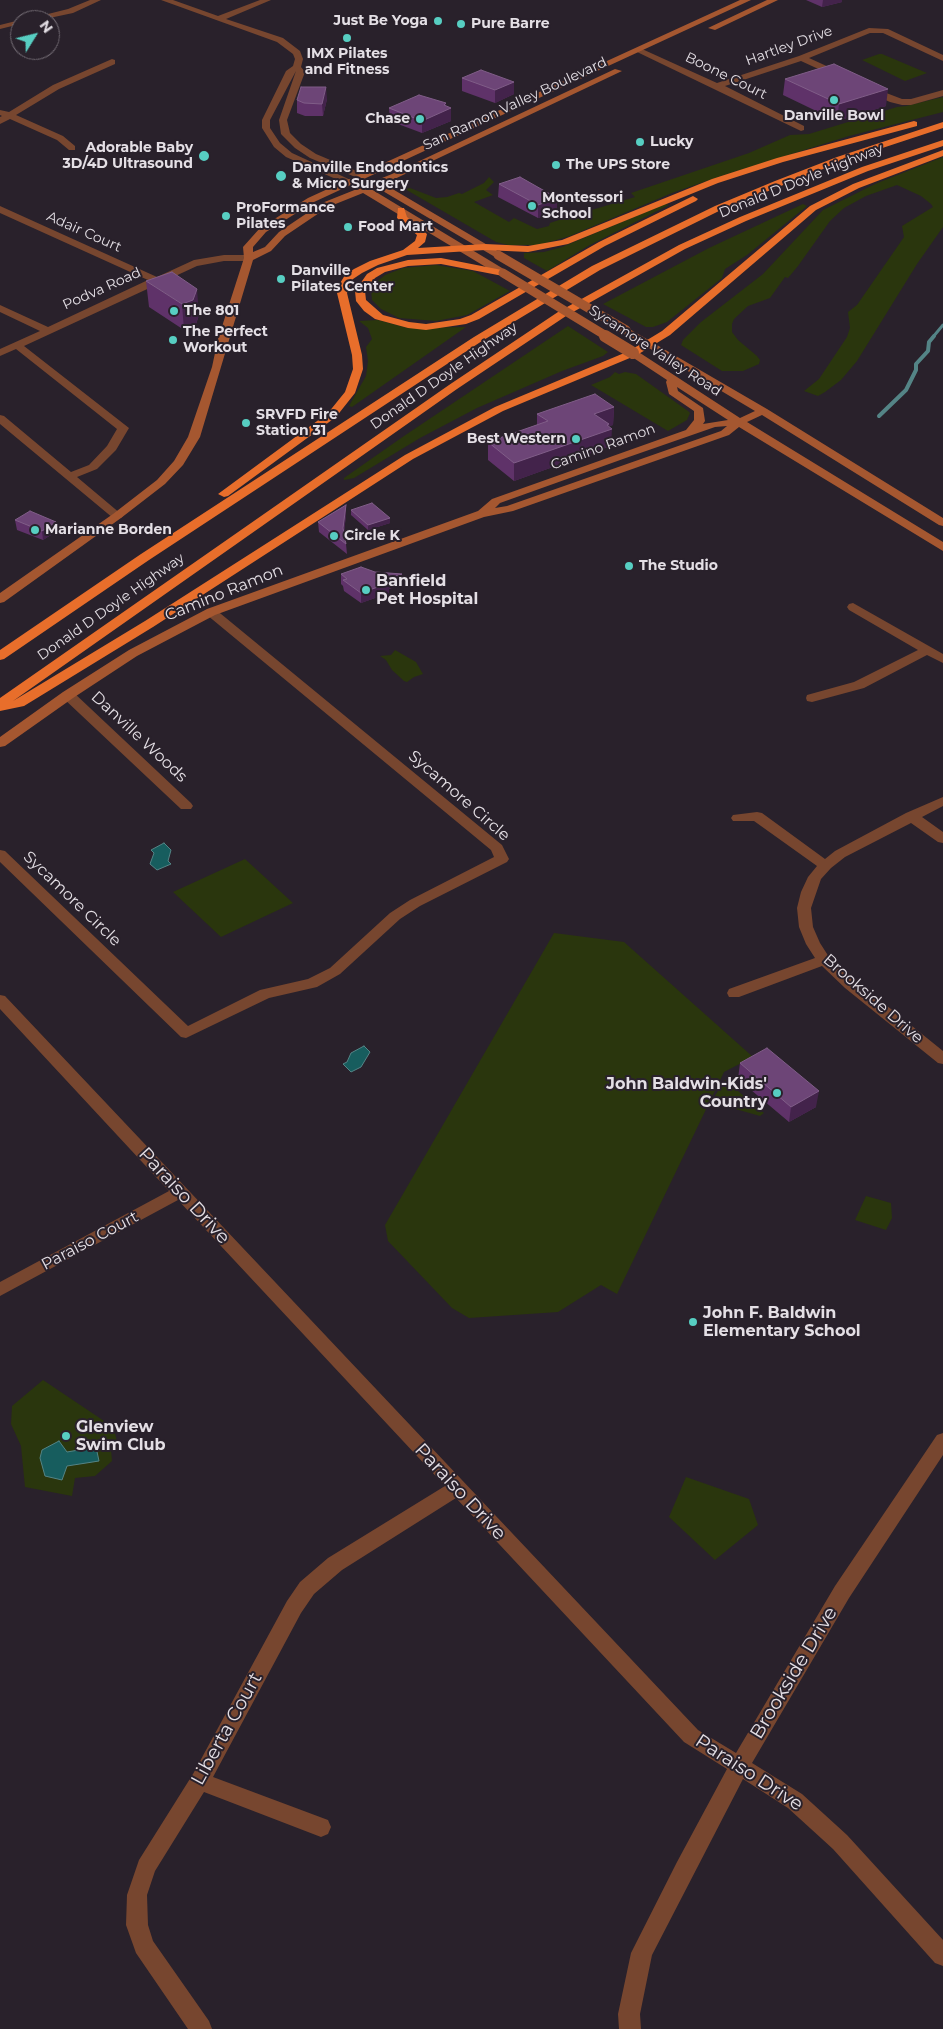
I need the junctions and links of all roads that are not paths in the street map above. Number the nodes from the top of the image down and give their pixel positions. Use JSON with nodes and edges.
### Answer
{"nodes":[{"id":1,"x":97,"y":0,"type":"edge"},
{"id":2,"x":166,"y":0,"type":"edge"},
{"id":3,"x":267,"y":0,"type":"edge"},
{"id":4,"x":747,"y":0,"type":"edge"},
{"id":5,"x":774,"y":0,"type":"edge"},
{"id":6,"x":60,"y":12,"type":"edge"},
{"id":7,"x":220,"y":18,"type":"junction"},
{"id":8,"x":702,"y":32,"type":"dead end"},
{"id":9,"x":666,"y":49,"type":"dead end"},
{"id":10,"x":639,"y":51,"type":"junction"},
{"id":11,"x":652,"y":56,"type":"junction"},
{"id":12,"x":802,"y":58,"type":"junction"},
{"id":13,"x":943,"y":58,"type":"edge"},
{"id":14,"x":643,"y":60,"type":"dead end"},
{"id":15,"x":112,"y":62,"type":"dead end"},
{"id":16,"x":297,"y":67,"type":"junction"},
{"id":17,"x":626,"y":68,"type":"dead end"},
{"id":18,"x":848,"y":79,"type":"edge"},
{"id":19,"x":860,"y":85,"type":"edge"},
{"id":20,"x":717,"y":86,"type":"junction"},
{"id":21,"x":943,"y":93,"type":"edge"},
{"id":22,"x":4,"y":114,"type":"edge"},
{"id":23,"x":943,"y":117,"type":"edge"},
{"id":24,"x":0,"y":120,"type":"edge"},
{"id":25,"x":943,"y":125,"type":"edge"},
{"id":26,"x":801,"y":128,"type":"dead end"},
{"id":27,"x":943,"y":143,"type":"edge"},
{"id":28,"x":72,"y":148,"type":"dead end"},
{"id":29,"x":943,"y":153,"type":"edge"},
{"id":30,"x":801,"y":156,"type":"junction"},
{"id":31,"x":363,"y":177,"type":"junction"},
{"id":32,"x":350,"y":182,"type":"junction"},
{"id":33,"x":378,"y":183,"type":"junction"},
{"id":34,"x":364,"y":189,"type":"junction"},
{"id":35,"x":0,"y":209,"type":"edge"},
{"id":36,"x":401,"y":210,"type":"junction"},
{"id":37,"x":485,"y":247,"type":"junction"},
{"id":38,"x":462,"y":248,"type":"junction"},
{"id":39,"x":406,"y":252,"type":"junction"},
{"id":40,"x":249,"y":258,"type":"junction"},
{"id":41,"x":504,"y":273,"type":"junction"},
{"id":42,"x":158,"y":281,"type":"junction"},
{"id":43,"x":0,"y":308,"type":"edge"},
{"id":44,"x":47,"y":330,"type":"junction"},
{"id":45,"x":648,"y":343,"type":"junction"},
{"id":46,"x":17,"y":345,"type":"junction"},
{"id":47,"x":0,"y":353,"type":"edge"},
{"id":48,"x":633,"y":353,"type":"junction"},
{"id":49,"x":670,"y":378,"type":"junction"},
{"id":50,"x":762,"y":411,"type":"junction"},
{"id":51,"x":0,"y":418,"type":"edge"},
{"id":52,"x":739,"y":422,"type":"junction"},
{"id":53,"x":689,"y":433,"type":"junction"},
{"id":54,"x":70,"y":476,"type":"junction"},
{"id":55,"x":481,"y":514,"type":"junction"},
{"id":56,"x":117,"y":516,"type":"junction"},
{"id":57,"x":943,"y":523,"type":"edge"},
{"id":58,"x":943,"y":547,"type":"edge"},
{"id":59,"x":145,"y":557,"type":"junction"},
{"id":60,"x":0,"y":599,"type":"edge"},
{"id":61,"x":853,"y":607,"type":"dead end"},
{"id":62,"x":211,"y":612,"type":"junction"},
{"id":63,"x":927,"y":650,"type":"junction"},
{"id":64,"x":0,"y":656,"type":"edge"},
{"id":65,"x":943,"y":659,"type":"edge"},
{"id":66,"x":68,"y":695,"type":"junction"},
{"id":67,"x":812,"y":698,"type":"dead end"},
{"id":68,"x":0,"y":704,"type":"edge"},
{"id":69,"x":0,"y":709,"type":"edge"},
{"id":70,"x":0,"y":742,"type":"edge"},
{"id":71,"x":943,"y":801,"type":"edge"},
{"id":72,"x":186,"y":806,"type":"dead end"},
{"id":73,"x":912,"y":816,"type":"junction"},
{"id":74,"x":738,"y":818,"type":"dead end"},
{"id":75,"x":943,"y":839,"type":"edge"},
{"id":76,"x":0,"y":854,"type":"edge"},
{"id":77,"x":826,"y":865,"type":"junction"},
{"id":78,"x":824,"y":960,"type":"junction"},
{"id":79,"x":734,"y":993,"type":"dead end"},
{"id":80,"x":0,"y":1000,"type":"edge"},
{"id":81,"x":943,"y":1059,"type":"edge"},
{"id":82,"x":180,"y":1192,"type":"junction"},
{"id":83,"x":0,"y":1290,"type":"edge"},
{"id":84,"x":943,"y":1440,"type":"edge"},
{"id":85,"x":457,"y":1488,"type":"junction"},
{"id":86,"x":738,"y":1766,"type":"junction"},
{"id":87,"x":200,"y":1781,"type":"junction"},
{"id":88,"x":321,"y":1827,"type":"dead end"},
{"id":89,"x":943,"y":1956,"type":"edge"},
{"id":90,"x":202,"y":2029,"type":"edge"},
{"id":91,"x":630,"y":2029,"type":"edge"}],
"edges":[{"from":1,"to":6,"type":"street"},
{"from":2,"to":7,"type":"street"},
{"from":3,"to":7,"type":"street"},
{"from":4,"to":10,"type":"main road","name":"San Ramon Valley Boulevard"},
{"from":5,"to":8,"type":"main road"},
{"from":7,"to":16,"type":"street"},
{"from":9,"to":11,"type":"main road"},
{"from":10,"to":11,"type":"street","name":"Boone Court"},
{"from":10,"to":31,"type":"main road","name":"San Ramon Valley Boulevard"},
{"from":11,"to":14,"type":"main road"},
{"from":11,"to":20,"type":"street","name":"Boone Court"},
{"from":12,"to":13,"type":"street","name":"Hartley Drive"},
{"from":12,"to":18,"type":"street"},
{"from":12,"to":20,"type":"street","name":"Hartley Drive"},
{"from":15,"to":22,"type":"street"},
{"from":16,"to":31,"type":"street"},
{"from":16,"to":32,"type":"street"},
{"from":17,"to":33,"type":"main road","name":"San Ramon Valley Boulevard"},
{"from":19,"to":21,"type":"street"},
{"from":20,"to":26,"type":"street","name":"Boone Court"},
{"from":22,"to":24,"type":"street"},
{"from":22,"to":28,"type":"street"},
{"from":23,"to":30,"type":"highway"},
{"from":25,"to":59,"type":"highway","name":"Donald D Doyle Highway"},
{"from":27,"to":68,"type":"highway","name":"Donald D Doyle Highway"},
{"from":29,"to":45,"type":"highway"},
{"from":30,"to":37,"type":"highway"},
{"from":30,"to":41,"type":"highway"},
{"from":31,"to":32,"type":"main road","name":"San Ramon Valley Boulevard"},
{"from":31,"to":33,"type":"main road","name":"Sycamore Valley Road"},
{"from":32,"to":34,"type":"main road","name":"Sycamore Valley Road"},
{"from":32,"to":40,"type":"main road","name":"San Ramon Valley Boulevard"},
{"from":33,"to":34,"type":"main road","name":"San Ramon Valley Boulevard"},
{"from":33,"to":37,"type":"main road","name":"Sycamore Valley Road"},
{"from":34,"to":36,"type":"main road","name":"Sycamore Valley Road"},
{"from":34,"to":40,"type":"main road","name":"San Ramon Valley Boulevard"},
{"from":35,"to":42,"type":"street","name":"Adair Court"},
{"from":36,"to":38,"type":"main road","name":"Sycamore Valley Road"},
{"from":36,"to":39,"type":"highway"},
{"from":37,"to":38,"type":"highway"},
{"from":37,"to":45,"type":"main road","name":"Sycamore Valley Road","bridge":true},
{"from":38,"to":39,"type":"highway"},
{"from":38,"to":41,"type":"main road","name":"Sycamore Valley Road"},
{"from":39,"to":59,"type":"highway"},
{"from":40,"to":42,"type":"street","name":"Podva Road"},
{"from":40,"to":56,"type":"main road","name":"San Ramon Valley Boulevard"},
{"from":41,"to":48,"type":"main road","name":"Sycamore Valley Road","bridge":true},
{"from":42,"to":44,"type":"street","name":"Podva Road"},
{"from":43,"to":44,"type":"street"},
{"from":44,"to":46,"type":"street","name":"Podva Road"},
{"from":45,"to":48,"type":"highway"},
{"from":45,"to":50,"type":"main road","name":"Sycamore Valley Road"},
{"from":46,"to":47,"type":"street","name":"Podva Road"},
{"from":46,"to":54,"type":"street"},
{"from":48,"to":49,"type":"main road","name":"Sycamore Valley Road"},
{"from":48,"to":69,"type":"highway"},
{"from":49,"to":52,"type":"main road","name":"Sycamore Valley Road"},
{"from":49,"to":53,"type":"main road"},
{"from":50,"to":52,"type":"main road","name":"Camino Ramon"},
{"from":50,"to":57,"type":"main road","name":"Sycamore Valley Road"},
{"from":51,"to":54,"type":"street"},
{"from":52,"to":53,"type":"main road","name":"Camino Ramon"},
{"from":52,"to":55,"type":"main road","name":"Camino Ramon"},
{"from":52,"to":58,"type":"main road","name":"Sycamore Valley Road"},
{"from":53,"to":55,"type":"main road","name":"Camino Ramon"},
{"from":54,"to":56,"type":"street"},
{"from":55,"to":62,"type":"main road","name":"Camino Ramon"},
{"from":56,"to":60,"type":"main road","name":"San Ramon Valley Boulevard"},
{"from":59,"to":64,"type":"highway","name":"Donald D Doyle Highway"},
{"from":61,"to":63,"type":"street"},
{"from":62,"to":66,"type":"main road","name":"Camino Ramon"},
{"from":62,"to":76,"type":"street","name":"Sycamore Circle"},
{"from":63,"to":65,"type":"street"},
{"from":63,"to":67,"type":"street"},
{"from":66,"to":70,"type":"main road","name":"Camino Ramon"},
{"from":66,"to":72,"type":"street","name":"Danville Woods"},
{"from":71,"to":73,"type":"street","name":"Brookside Drive"},
{"from":73,"to":75,"type":"street"},
{"from":73,"to":77,"type":"street","name":"Brookside Drive"},
{"from":74,"to":77,"type":"street"},
{"from":77,"to":78,"type":"street","name":"Brookside Drive"},
{"from":78,"to":79,"type":"street"},
{"from":78,"to":81,"type":"street","name":"Brookside Drive"},
{"from":80,"to":82,"type":"street","name":"Paraiso Drive"},
{"from":82,"to":83,"type":"street","name":"Paraiso Court"},
{"from":82,"to":85,"type":"street","name":"Paraiso Drive"},
{"from":84,"to":86,"type":"street","name":"Brookside Drive"},
{"from":85,"to":86,"type":"street","name":"Paraiso Drive"},
{"from":85,"to":87,"type":"street","name":"Liberta Court"},
{"from":86,"to":89,"type":"street","name":"Paraiso Drive"},
{"from":86,"to":91,"type":"street","name":"Brookside Drive"},
{"from":87,"to":88,"type":"street"},
{"from":87,"to":90,"type":"street","name":"Liberta Court"}]}
